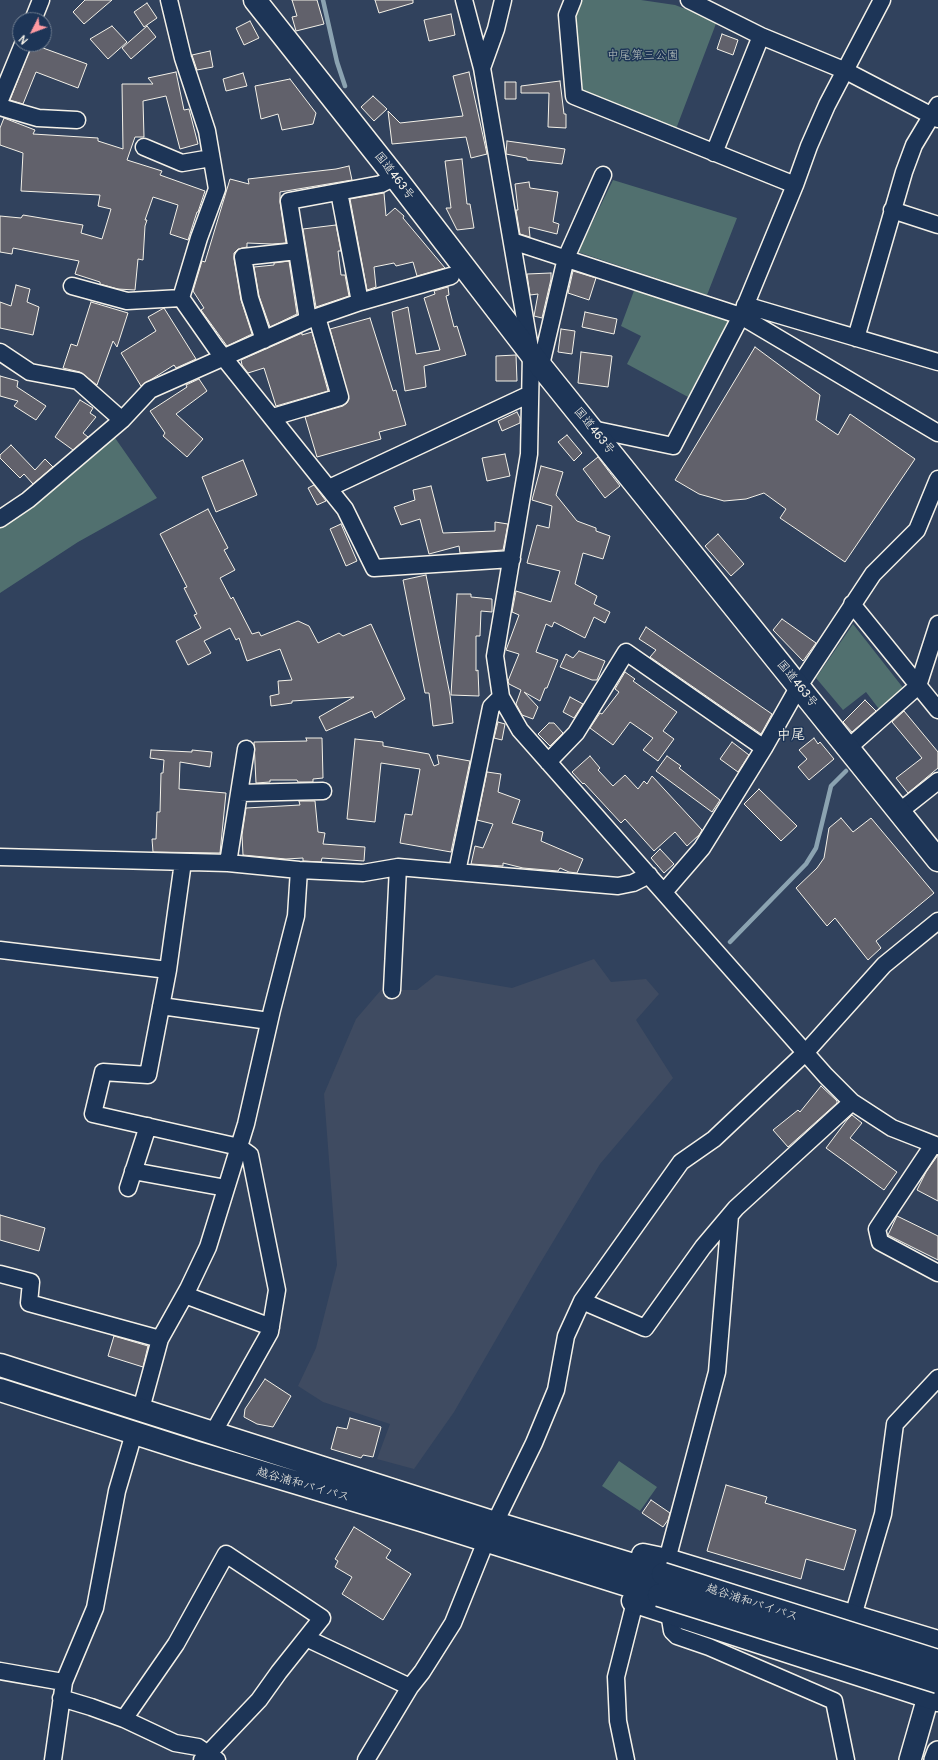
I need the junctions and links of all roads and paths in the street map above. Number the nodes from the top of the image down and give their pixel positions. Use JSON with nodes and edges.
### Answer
{"nodes":[{"id":1,"x":41,"y":0,"type":"edge"},
{"id":2,"x":169,"y":0,"type":"edge"},
{"id":3,"x":255,"y":0,"type":"edge"},
{"id":4,"x":464,"y":0,"type":"edge"},
{"id":5,"x":503,"y":0,"type":"edge"},
{"id":6,"x":573,"y":0,"type":"edge"},
{"id":7,"x":882,"y":0,"type":"edge"},
{"id":8,"x":693,"y":1,"type":"edge"},
{"id":9,"x":36,"y":12,"type":"edge"},
{"id":10,"x":761,"y":36,"type":"junction"},
{"id":11,"x":20,"y":52,"type":"edge"},
{"id":12,"x":482,"y":68,"type":"junction"},
{"id":13,"x":846,"y":72,"type":"junction"},
{"id":14,"x":0,"y":100,"type":"edge"},
{"id":15,"x":0,"y":107,"type":"edge"},
{"id":16,"x":935,"y":113,"type":"edge"},
{"id":17,"x":77,"y":120,"type":"dead end"},
{"id":18,"x":144,"y":148,"type":"dead end"},
{"id":19,"x":714,"y":153,"type":"junction"},
{"id":20,"x":211,"y":158,"type":"junction"},
{"id":21,"x":604,"y":175,"type":"dead end"},
{"id":22,"x":395,"y":177,"type":"junction"},
{"id":23,"x":795,"y":185,"type":"junction"},
{"id":24,"x":339,"y":192,"type":"junction"},
{"id":25,"x":892,"y":210,"type":"junction"},
{"id":26,"x":938,"y":225,"type":"edge"},
{"id":27,"x":512,"y":241,"type":"junction"},
{"id":28,"x":297,"y":251,"type":"junction"},
{"id":29,"x":566,"y":258,"type":"junction"},
{"id":30,"x":458,"y":274,"type":"junction"},
{"id":31,"x":72,"y":286,"type":"dead end"},
{"id":32,"x":181,"y":298,"type":"junction"},
{"id":33,"x":360,"y":302,"type":"junction"},
{"id":34,"x":743,"y":310,"type":"junction"},
{"id":35,"x":312,"y":318,"type":"junction"},
{"id":36,"x":856,"y":338,"type":"junction"},
{"id":37,"x":264,"y":340,"type":"junction"},
{"id":38,"x":0,"y":352,"type":"edge"},
{"id":39,"x":224,"y":358,"type":"junction"},
{"id":40,"x":536,"y":360,"type":"junction"},
{"id":41,"x":938,"y":362,"type":"edge"},
{"id":42,"x":530,"y":394,"type":"junction"},
{"id":43,"x":273,"y":418,"type":"junction"},
{"id":44,"x":122,"y":420,"type":"junction"},
{"id":45,"x":592,"y":429,"type":"junction"},
{"id":46,"x":938,"y":433,"type":"edge"},
{"id":47,"x":938,"y":479,"type":"edge"},
{"id":48,"x":329,"y":488,"type":"junction"},
{"id":49,"x":0,"y":519,"type":"edge"},
{"id":50,"x":512,"y":559,"type":"junction"},
{"id":51,"x":852,"y":604,"type":"junction"},
{"id":52,"x":938,"y":624,"type":"edge"},
{"id":53,"x":799,"y":686,"type":"junction"},
{"id":54,"x":918,"y":686,"type":"junction"},
{"id":55,"x":501,"y":697,"type":"junction"},
{"id":56,"x":938,"y":710,"type":"edge"},
{"id":57,"x":246,"y":748,"type":"dead end"},
{"id":58,"x":764,"y":748,"type":"junction"},
{"id":59,"x":848,"y":748,"type":"junction"},
{"id":60,"x":548,"y":762,"type":"junction"},
{"id":61,"x":938,"y":781,"type":"edge"},
{"id":62,"x":323,"y":791,"type":"dead end"},
{"id":63,"x":239,"y":793,"type":"junction"},
{"id":64,"x":900,"y":811,"type":"junction"},
{"id":65,"x":0,"y":857,"type":"edge"},
{"id":66,"x":938,"y":860,"type":"edge"},
{"id":67,"x":183,"y":862,"type":"junction"},
{"id":68,"x":228,"y":863,"type":"junction"},
{"id":69,"x":398,"y":867,"type":"junction"},
{"id":70,"x":299,"y":870,"type":"junction"},
{"id":71,"x":457,"y":872,"type":"junction"},
{"id":72,"x":649,"y":875,"type":"junction"},
{"id":73,"x":664,"y":892,"type":"junction"},
{"id":74,"x":938,"y":921,"type":"edge"},
{"id":75,"x":0,"y":950,"type":"edge"},
{"id":76,"x":168,"y":970,"type":"junction"},
{"id":77,"x":392,"y":990,"type":"dead end"},
{"id":78,"x":161,"y":1006,"type":"junction"},
{"id":79,"x":269,"y":1021,"type":"junction"},
{"id":80,"x":806,"y":1052,"type":"junction"},
{"id":81,"x":852,"y":1102,"type":"junction"},
{"id":82,"x":148,"y":1126,"type":"junction"},
{"id":83,"x":239,"y":1146,"type":"junction"},
{"id":84,"x":936,"y":1146,"type":"edge"},
{"id":85,"x":134,"y":1171,"type":"junction"},
{"id":86,"x":128,"y":1188,"type":"dead end"},
{"id":87,"x":226,"y":1188,"type":"junction"},
{"id":88,"x":730,"y":1214,"type":"junction"},
{"id":89,"x":938,"y":1273,"type":"edge"},
{"id":90,"x":0,"y":1274,"type":"edge"},
{"id":91,"x":185,"y":1295,"type":"junction"},
{"id":92,"x":582,"y":1301,"type":"junction"},
{"id":93,"x":271,"y":1327,"type":"junction"},
{"id":94,"x":160,"y":1339,"type":"junction"},
{"id":95,"x":0,"y":1365,"type":"edge"},
{"id":96,"x":938,"y":1378,"type":"edge"},
{"id":97,"x":0,"y":1390,"type":"edge"},
{"id":98,"x":141,"y":1409,"type":"junction"},
{"id":99,"x":134,"y":1433,"type":"junction"},
{"id":100,"x":213,"y":1433,"type":"junction"},
{"id":101,"x":490,"y":1532,"type":"junction"},
{"id":102,"x":665,"y":1567,"type":"junction"},
{"id":103,"x":605,"y":1579,"type":"junction"},
{"id":104,"x":635,"y":1602,"type":"junction"},
{"id":105,"x":664,"y":1604,"type":"junction"},
{"id":106,"x":851,"y":1615,"type":"junction"},
{"id":107,"x":306,"y":1638,"type":"junction"},
{"id":108,"x":938,"y":1642,"type":"edge"},
{"id":109,"x":938,"y":1661,"type":"edge"},
{"id":110,"x":938,"y":1665,"type":"edge"},
{"id":111,"x":833,"y":1666,"type":"junction"},
{"id":112,"x":0,"y":1671,"type":"edge"},
{"id":113,"x":64,"y":1682,"type":"junction"},
{"id":114,"x":410,"y":1687,"type":"junction"},
{"id":115,"x":935,"y":1693,"type":"edge"},
{"id":116,"x":61,"y":1698,"type":"junction"},
{"id":117,"x":124,"y":1719,"type":"junction"},
{"id":118,"x":938,"y":1752,"type":"edge"},
{"id":119,"x":209,"y":1758,"type":"edge"},
{"id":120,"x":53,"y":1760,"type":"edge"},
{"id":121,"x":366,"y":1760,"type":"edge"},
{"id":122,"x":626,"y":1760,"type":"edge"},
{"id":123,"x":846,"y":1760,"type":"edge"},
{"id":124,"x":910,"y":1760,"type":"edge"},
{"id":125,"x":936,"y":1760,"type":"edge"}],
"edges":[{"from":1,"to":9,"type":"street"},
{"from":2,"to":20,"type":"street"},
{"from":3,"to":22,"type":"highway","name":"国道463号"},
{"from":4,"to":12,"type":"street"},
{"from":5,"to":12,"type":"street"},
{"from":6,"to":19,"type":"street"},
{"from":7,"to":13,"type":"street"},
{"from":8,"to":10,"type":"street"},
{"from":10,"to":13,"type":"street"},
{"from":10,"to":19,"type":"street"},
{"from":11,"to":14,"type":"street"},
{"from":12,"to":27,"type":"street"},
{"from":13,"to":16,"type":"street"},
{"from":13,"to":23,"type":"street"},
{"from":15,"to":17,"type":"street"},
{"from":16,"to":25,"type":"street"},
{"from":18,"to":20,"type":"street"},
{"from":19,"to":23,"type":"street"},
{"from":20,"to":32,"type":"street"},
{"from":21,"to":29,"type":"street"},
{"from":22,"to":24,"type":"street"},
{"from":22,"to":30,"type":"highway","name":"国道463号"},
{"from":23,"to":34,"type":"street"},
{"from":24,"to":28,"type":"street"},
{"from":24,"to":33,"type":"street"},
{"from":25,"to":26,"type":"street"},
{"from":25,"to":36,"type":"street"},
{"from":27,"to":29,"type":"street"},
{"from":27,"to":40,"type":"street"},
{"from":28,"to":35,"type":"street"},
{"from":28,"to":37,"type":"street"},
{"from":29,"to":34,"type":"street"},
{"from":29,"to":40,"type":"street"},
{"from":30,"to":33,"type":"street"},
{"from":30,"to":40,"type":"highway","name":"国道463号"},
{"from":31,"to":32,"type":"street"},
{"from":32,"to":39,"type":"street"},
{"from":33,"to":35,"type":"street"},
{"from":34,"to":36,"type":"street"},
{"from":34,"to":45,"type":"street"},
{"from":34,"to":46,"type":"street"},
{"from":35,"to":37,"type":"street"},
{"from":35,"to":43,"type":"street"},
{"from":36,"to":41,"type":"street"},
{"from":37,"to":39,"type":"street"},
{"from":38,"to":44,"type":"street"},
{"from":39,"to":43,"type":"street"},
{"from":39,"to":44,"type":"street"},
{"from":40,"to":42,"type":"street"},
{"from":40,"to":45,"type":"highway","name":"国道463号"},
{"from":42,"to":48,"type":"street"},
{"from":42,"to":50,"type":"street"},
{"from":43,"to":48,"type":"street"},
{"from":44,"to":49,"type":"street"},
{"from":45,"to":53,"type":"highway","name":"国道463号"},
{"from":47,"to":51,"type":"street"},
{"from":48,"to":50,"type":"street"},
{"from":50,"to":55,"type":"street"},
{"from":51,"to":53,"type":"street"},
{"from":51,"to":54,"type":"street"},
{"from":52,"to":54,"type":"street"},
{"from":53,"to":58,"type":"street"},
{"from":53,"to":59,"type":"highway","name":"国道463号"},
{"from":54,"to":56,"type":"street"},
{"from":54,"to":59,"type":"street"},
{"from":55,"to":60,"type":"street"},
{"from":55,"to":71,"type":"street"},
{"from":57,"to":63,"type":"street"},
{"from":58,"to":60,"type":"street"},
{"from":58,"to":73,"type":"street"},
{"from":59,"to":64,"type":"highway","name":"国道463号"},
{"from":60,"to":72,"type":"street"},
{"from":61,"to":64,"type":"street"},
{"from":62,"to":63,"type":"street"},
{"from":63,"to":68,"type":"street"},
{"from":64,"to":66,"type":"highway","name":"国道463号"},
{"from":65,"to":67,"type":"street"},
{"from":67,"to":68,"type":"street"},
{"from":67,"to":76,"type":"street"},
{"from":68,"to":70,"type":"street"},
{"from":69,"to":70,"type":"street"},
{"from":69,"to":71,"type":"street"},
{"from":69,"to":77,"type":"street"},
{"from":70,"to":79,"type":"street"},
{"from":71,"to":72,"type":"street"},
{"from":72,"to":73,"type":"street"},
{"from":73,"to":80,"type":"street"},
{"from":74,"to":80,"type":"street"},
{"from":75,"to":76,"type":"street"},
{"from":76,"to":78,"type":"street"},
{"from":78,"to":79,"type":"street"},
{"from":78,"to":82,"type":"street"},
{"from":79,"to":83,"type":"street"},
{"from":80,"to":81,"type":"street"},
{"from":80,"to":92,"type":"street"},
{"from":81,"to":84,"type":"street"},
{"from":81,"to":88,"type":"street"},
{"from":82,"to":83,"type":"street"},
{"from":82,"to":85,"type":"street"},
{"from":83,"to":87,"type":"street"},
{"from":83,"to":93,"type":"street"},
{"from":84,"to":89,"type":"street"},
{"from":85,"to":86,"type":"street"},
{"from":85,"to":87,"type":"street"},
{"from":87,"to":91,"type":"street"},
{"from":88,"to":92,"type":"street"},
{"from":88,"to":102,"type":"street"},
{"from":90,"to":94,"type":"street"},
{"from":91,"to":93,"type":"street"},
{"from":91,"to":94,"type":"street"},
{"from":92,"to":101,"type":"street"},
{"from":93,"to":100,"type":"street"},
{"from":94,"to":98,"type":"street"},
{"from":95,"to":98,"type":"highway","name":"越谷浦和バイパス"},
{"from":96,"to":106,"type":"street"},
{"from":97,"to":99,"type":"highway","name":"越谷浦和バイパス"},
{"from":98,"to":100,"type":"highway","name":"越谷浦和バイパス"},
{"from":99,"to":101,"type":"highway","name":"越谷浦和バイパス"},
{"from":99,"to":113,"type":"street"},
{"from":100,"to":101,"type":"highway","name":"越谷浦和バイパス"},
{"from":101,"to":102,"type":"highway","name":"越谷浦和バイパス"},
{"from":101,"to":103,"type":"highway","name":"越谷浦和バイパス"},
{"from":101,"to":114,"type":"street"},
{"from":102,"to":106,"type":"highway","name":"越谷浦和バイパス"},
{"from":102,"to":109,"type":"highway","name":"越谷浦和バイパス","bridge":true},
{"from":103,"to":104,"type":"highway","name":"越谷浦和バイパス"},
{"from":103,"to":105,"type":"highway","name":"越谷浦和バイパス"},
{"from":104,"to":105,"type":"highway","name":"越谷浦和バイパス"},
{"from":104,"to":122,"type":"street"},
{"from":105,"to":111,"type":"highway","name":"越谷浦和バイパス"},
{"from":105,"to":115,"type":"highway","name":"越谷浦和バイパス","bridge":true},
{"from":105,"to":123,"type":"street"},
{"from":106,"to":108,"type":"highway","name":"越谷浦和バイパス"},
{"from":106,"to":111,"type":"street"},
{"from":107,"to":114,"type":"street"},
{"from":107,"to":117,"type":"street"},
{"from":107,"to":119,"type":"street"},
{"from":110,"to":115,"type":"main road"},
{"from":111,"to":115,"type":"highway","name":"越谷浦和バイパス"},
{"from":112,"to":113,"type":"street"},
{"from":113,"to":116,"type":"street"},
{"from":114,"to":121,"type":"street"},
{"from":115,"to":124,"type":"main road"},
{"from":116,"to":117,"type":"street"},
{"from":116,"to":120,"type":"street"},
{"from":117,"to":119,"type":"street"},
{"from":118,"to":125,"type":"main road"}]}
